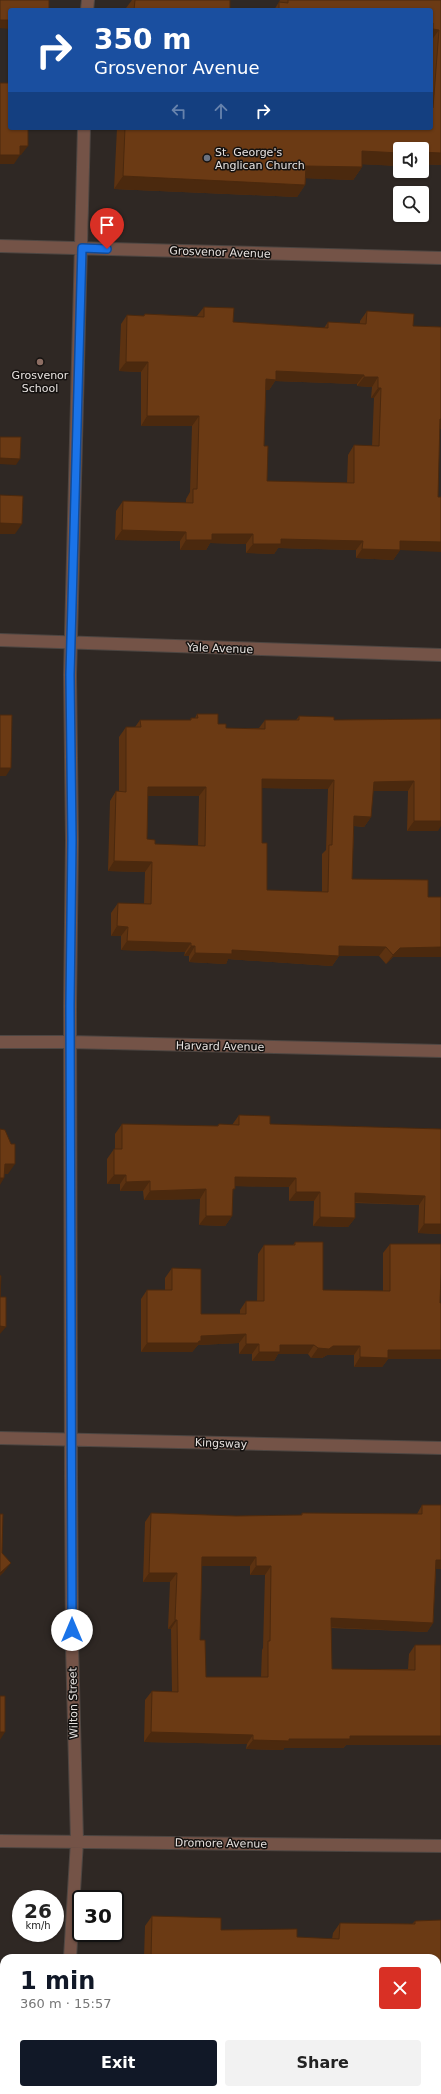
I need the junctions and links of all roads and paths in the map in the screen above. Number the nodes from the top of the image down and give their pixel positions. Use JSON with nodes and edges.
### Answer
{"nodes":[{"id":1,"x":84,"y":130,"type":"edge"},
{"id":2,"x":0,"y":246,"type":"edge"},
{"id":3,"x":82,"y":248,"type":"junction"},
{"id":4,"x":441,"y":258,"type":"edge"},
{"id":5,"x":0,"y":640,"type":"edge"},
{"id":6,"x":71,"y":643,"type":"junction"},
{"id":7,"x":441,"y":655,"type":"edge"},
{"id":8,"x":0,"y":1042,"type":"edge"},
{"id":9,"x":70,"y":1042,"type":"junction"},
{"id":10,"x":441,"y":1051,"type":"edge"},
{"id":11,"x":0,"y":1438,"type":"edge"},
{"id":12,"x":71,"y":1439,"type":"junction"},
{"id":13,"x":441,"y":1448,"type":"edge"},
{"id":14,"x":0,"y":1840,"type":"edge"},
{"id":15,"x":77,"y":1841,"type":"junction"},
{"id":16,"x":441,"y":1846,"type":"edge"},
{"id":17,"x":70,"y":1954,"type":"edge"}],
"edges":[{"from":1,"to":3,"type":"street","name":"Wilton Street"},
{"from":2,"to":3,"type":"street","name":"Grosvenor Avenue"},
{"from":3,"to":4,"type":"street","name":"Grosvenor Avenue"},
{"from":3,"to":6,"type":"street","name":"Wilton Street"},
{"from":5,"to":6,"type":"street","name":"Yale Avenue"},
{"from":6,"to":7,"type":"street","name":"Yale Avenue"},
{"from":6,"to":9,"type":"street","name":"Wilton Street"},
{"from":8,"to":9,"type":"street","name":"Harvard Avenue"},
{"from":9,"to":10,"type":"street","name":"Harvard Avenue"},
{"from":9,"to":12,"type":"street","name":"Wilton Street"},
{"from":11,"to":12,"type":"street","name":"Kingsway"},
{"from":12,"to":13,"type":"street","name":"Kingsway"},
{"from":12,"to":15,"type":"street","name":"Wilton Street"},
{"from":14,"to":15,"type":"street","name":"Dromore Avenue"},
{"from":15,"to":16,"type":"street","name":"Dromore Avenue"},
{"from":15,"to":17,"type":"street","name":"Wilton Street"}]}
